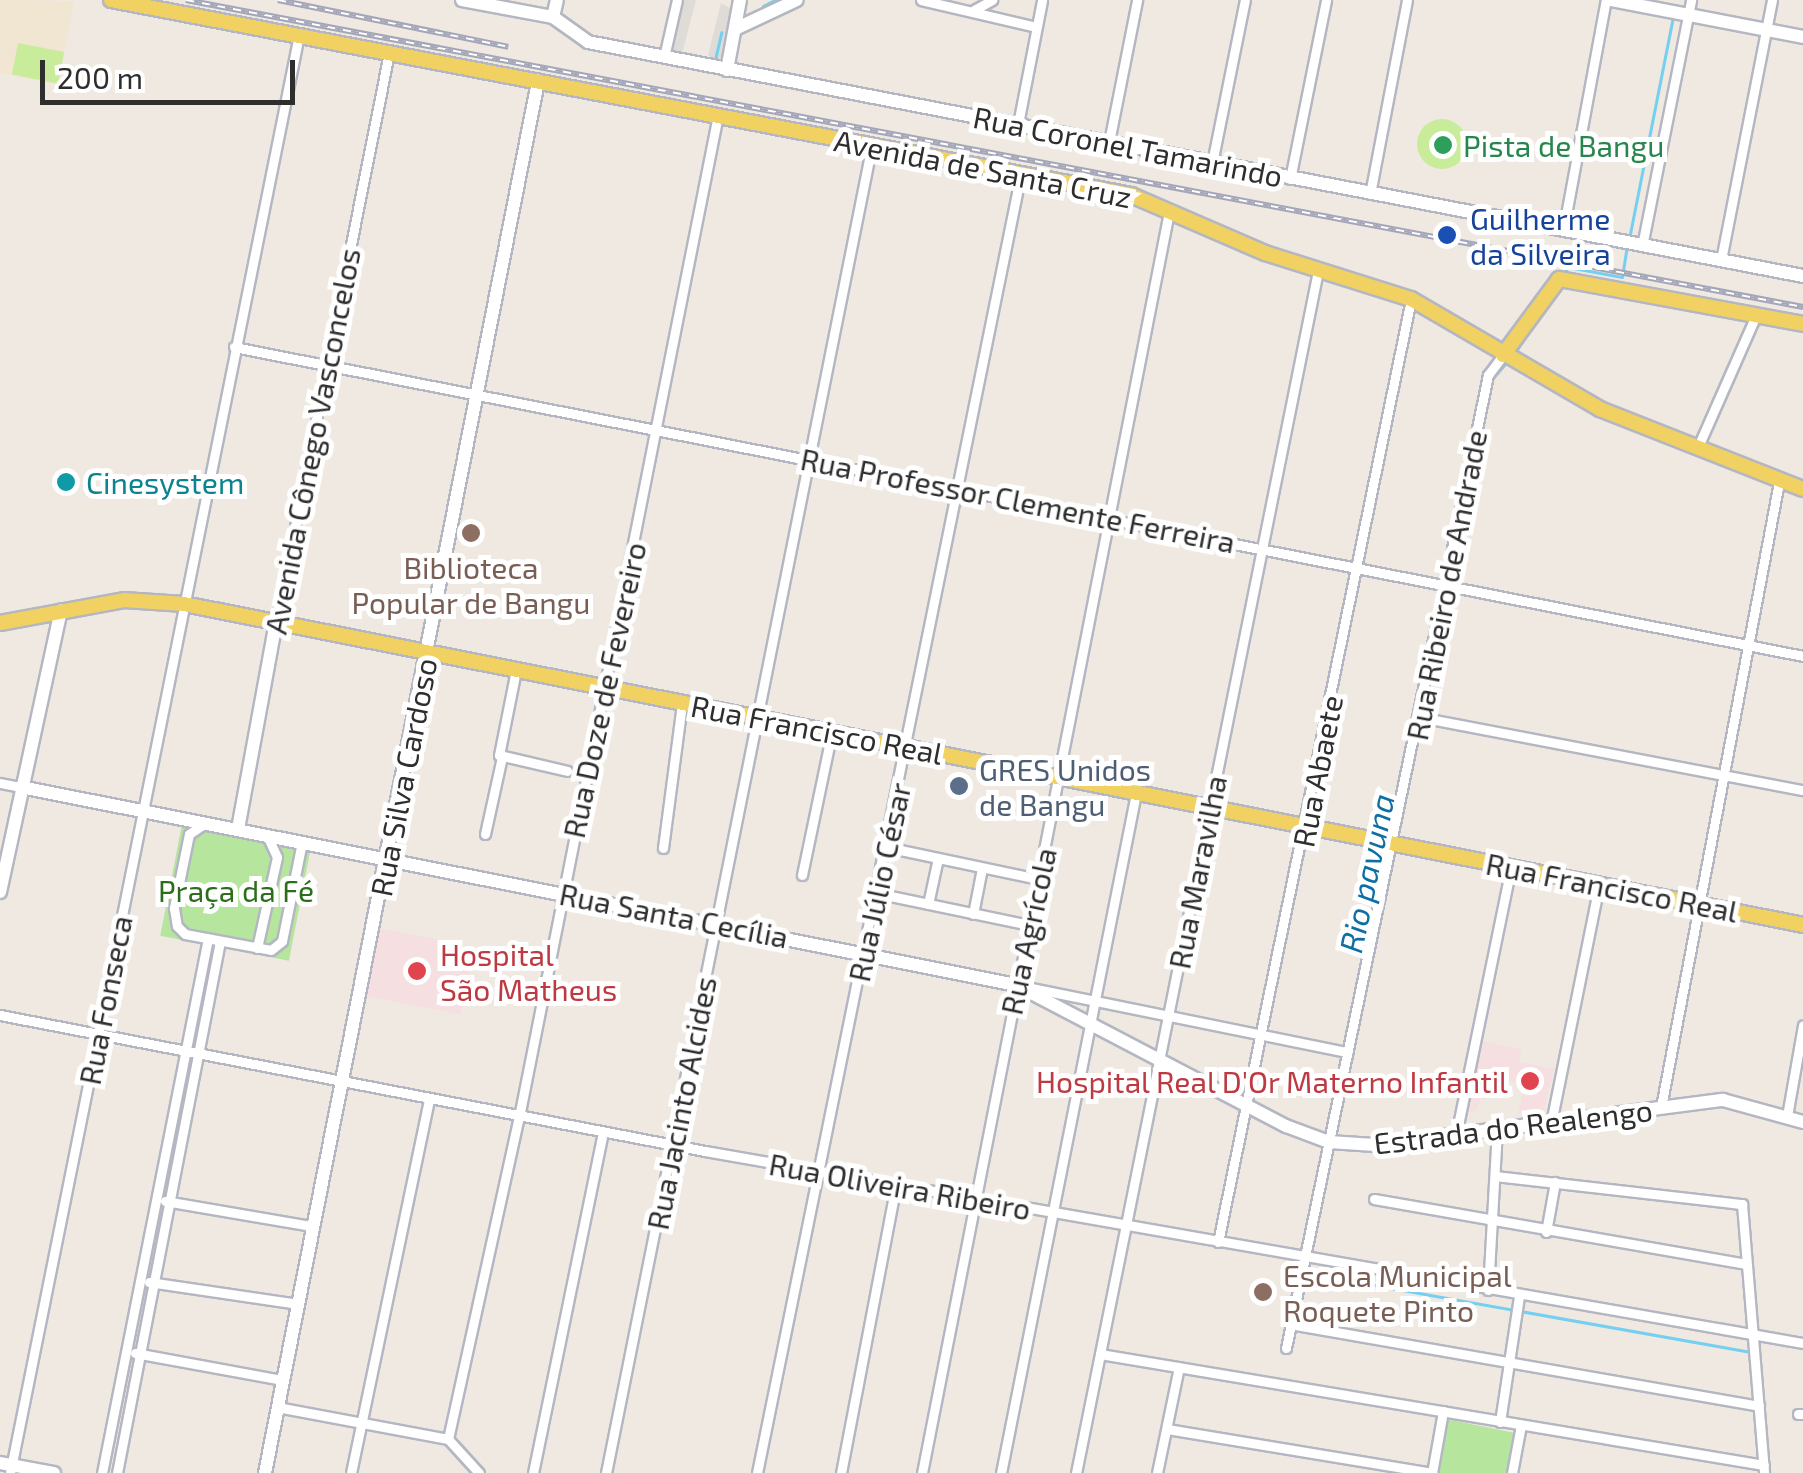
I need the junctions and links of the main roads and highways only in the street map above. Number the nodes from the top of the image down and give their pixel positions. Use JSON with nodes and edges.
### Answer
{"nodes":[{"id":1,"x":112,"y":0,"type":"edge"},
{"id":2,"x":1803,"y":324,"type":"edge"},
{"id":3,"x":1503,"y":355,"type":"junction"},
{"id":4,"x":1803,"y":489,"type":"edge"},
{"id":5,"x":0,"y":624,"type":"edge"},
{"id":6,"x":1803,"y":925,"type":"edge"}],
"edges":[{"from":1,"to":3,"type":"main road","name":"Avenida de Santa Cruz"},
{"from":2,"to":3,"type":"main road"},
{"from":3,"to":4,"type":"main road","name":"Avenida de Santa Cruz"},
{"from":5,"to":6,"type":"main road","name":"Rua Francisco Real"}]}
